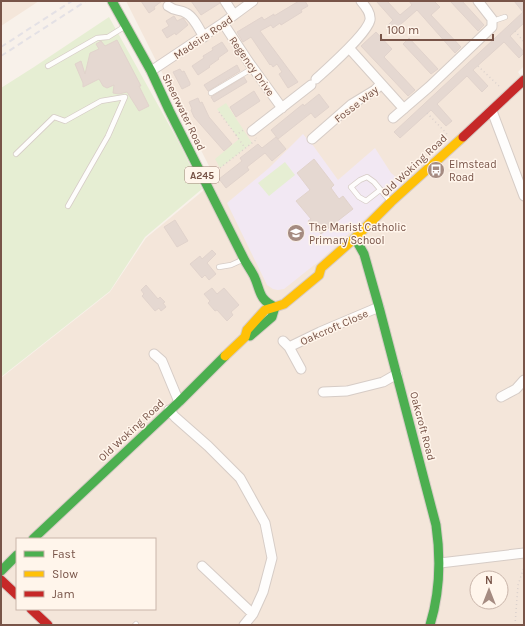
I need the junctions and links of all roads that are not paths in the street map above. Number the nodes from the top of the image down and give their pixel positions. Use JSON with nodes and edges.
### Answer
{"nodes":[{"id":1,"x":225,"y":1,"type":"edge"},
{"id":2,"x":253,"y":1,"type":"edge"},
{"id":3,"x":361,"y":1,"type":"edge"},
{"id":4,"x":478,"y":1,"type":"edge"},
{"id":5,"x":114,"y":4,"type":"edge"},
{"id":6,"x":170,"y":5,"type":"edge"},
{"id":7,"x":234,"y":15,"type":"junction"},
{"id":8,"x":505,"y":17,"type":"dead end"},
{"id":9,"x":493,"y":21,"type":"junction"},
{"id":10,"x":224,"y":23,"type":"junction"},
{"id":11,"x":126,"y":26,"type":"junction"},
{"id":12,"x":204,"y":37,"type":"junction"},
{"id":13,"x":349,"y":48,"type":"junction"},
{"id":14,"x":48,"y":66,"type":"dead end"},
{"id":15,"x":253,"y":68,"type":"junction"},
{"id":16,"x":151,"y":71,"type":"junction"},
{"id":17,"x":524,"y":80,"type":"edge"},
{"id":18,"x":381,"y":84,"type":"junction"},
{"id":19,"x":211,"y":93,"type":"dead end"},
{"id":20,"x":282,"y":108,"type":"junction"},
{"id":21,"x":404,"y":109,"type":"junction"},
{"id":22,"x":492,"y":111,"type":"junction"},
{"id":23,"x":393,"y":118,"type":"dead end"},
{"id":24,"x":252,"y":131,"type":"road end"},
{"id":25,"x":312,"y":139,"type":"dead end"},
{"id":26,"x":16,"y":154,"type":"dead end"},
{"id":27,"x":523,"y":185,"type":"edge"},
{"id":28,"x":380,"y":190,"type":"junction"},
{"id":29,"x":524,"y":196,"type":"edge"},
{"id":30,"x":391,"y":202,"type":"junction"},
{"id":31,"x":68,"y":206,"type":"dead end"},
{"id":32,"x":355,"y":238,"type":"junction"},
{"id":33,"x":244,"y":259,"type":"junction"},
{"id":34,"x":218,"y":267,"type":"dead end"},
{"id":35,"x":274,"y":307,"type":"junction"},
{"id":36,"x":379,"y":307,"type":"junction"},
{"id":37,"x":154,"y":354,"type":"dead end"},
{"id":38,"x":301,"y":369,"type":"dead end"},
{"id":39,"x":397,"y":374,"type":"junction"},
{"id":40,"x":524,"y":380,"type":"edge"},
{"id":41,"x":323,"y":392,"type":"dead end"},
{"id":42,"x":501,"y":397,"type":"dead end"},
{"id":43,"x":179,"y":402,"type":"junction"},
{"id":44,"x":169,"y":410,"type":"junction"},
{"id":45,"x":34,"y":538,"type":"edge"},
{"id":46,"x":524,"y":553,"type":"edge"},
{"id":47,"x":16,"y":556,"type":"edge"},
{"id":48,"x":440,"y":563,"type":"junction"},
{"id":49,"x":202,"y":566,"type":"dead end"},
{"id":50,"x":1,"y":571,"type":"edge"},
{"id":51,"x":1,"y":580,"type":"edge"},
{"id":52,"x":16,"y":594,"type":"edge"},
{"id":53,"x":32,"y":610,"type":"edge"},
{"id":54,"x":253,"y":614,"type":"junction"},
{"id":55,"x":48,"y":625,"type":"edge"},
{"id":56,"x":244,"y":625,"type":"edge"},
{"id":57,"x":430,"y":625,"type":"edge"}],
"edges":[{"from":1,"to":7,"type":"street"},
{"from":2,"to":7,"type":"street","name":"Madeira Road"},
{"from":3,"to":13,"type":"street","name":"Regency Drive"},
{"from":4,"to":9,"type":"street"},
{"from":5,"to":11,"type":"main road","name":"Sheerwater Road","number":"A245"},
{"from":6,"to":12,"type":"street"},
{"from":7,"to":10,"type":"street","name":"Madeira Road"},
{"from":8,"to":9,"type":"lane"},
{"from":9,"to":21,"type":"street"},
{"from":10,"to":12,"type":"street","name":"Madeira Road"},
{"from":10,"to":15,"type":"street","name":"Regency Drive"},
{"from":11,"to":14,"type":"lane"},
{"from":11,"to":16,"type":"main road","name":"Sheerwater Road","number":"A245"},
{"from":12,"to":16,"type":"street","name":"Madeira Road"},
{"from":13,"to":18,"type":"street"},
{"from":13,"to":20,"type":"street","name":"Regency Drive"},
{"from":15,"to":19,"type":"lane"},
{"from":15,"to":20,"type":"street","name":"Regency Drive"},
{"from":16,"to":33,"type":"main road","name":"Sheerwater Road","number":"A245"},
{"from":17,"to":22,"type":"main road","name":"Old Woking Road"},
{"from":18,"to":21,"type":"street"},
{"from":18,"to":25,"type":"street","name":"Fosse Way"},
{"from":20,"to":24,"type":"street","name":"Regency Drive"},
{"from":21,"to":23,"type":"street"},
{"from":22,"to":27,"type":"street"},
{"from":22,"to":30,"type":"main road","name":"Old Woking Road"},
{"from":26,"to":31,"type":"lane"},
{"from":27,"to":29,"type":"street"},
{"from":28,"to":28,"type":"lane"},
{"from":28,"to":30,"type":"lane"},
{"from":30,"to":32,"type":"main road","name":"Old Woking Road"},
{"from":32,"to":35,"type":"main road","name":"Old Woking Road"},
{"from":32,"to":36,"type":"main road","name":"Oakcroft Road"},
{"from":33,"to":34,"type":"lane"},
{"from":33,"to":35,"type":"main road","name":"Sheerwater Road","number":"A245"},
{"from":35,"to":43,"type":"main road","name":"Old Woking Road"},
{"from":36,"to":38,"type":"street","name":"Oakcroft Close"},
{"from":36,"to":39,"type":"main road","name":"Oakcroft Road"},
{"from":37,"to":43,"type":"street"},
{"from":39,"to":41,"type":"street"},
{"from":39,"to":48,"type":"main road","name":"Oakcroft Road"},
{"from":40,"to":42,"type":"street"},
{"from":43,"to":44,"type":"main road","name":"Old Woking Road"},
{"from":44,"to":45,"type":"main road","name":"Old Woking Road"},
{"from":44,"to":54,"type":"street"},
{"from":46,"to":48,"type":"street"},
{"from":47,"to":50,"type":"main road"},
{"from":48,"to":57,"type":"main road","name":"Oakcroft Road"},
{"from":49,"to":54,"type":"street"},
{"from":51,"to":52,"type":"main road"},
{"from":53,"to":55,"type":"main road"},
{"from":54,"to":56,"type":"street"}]}
